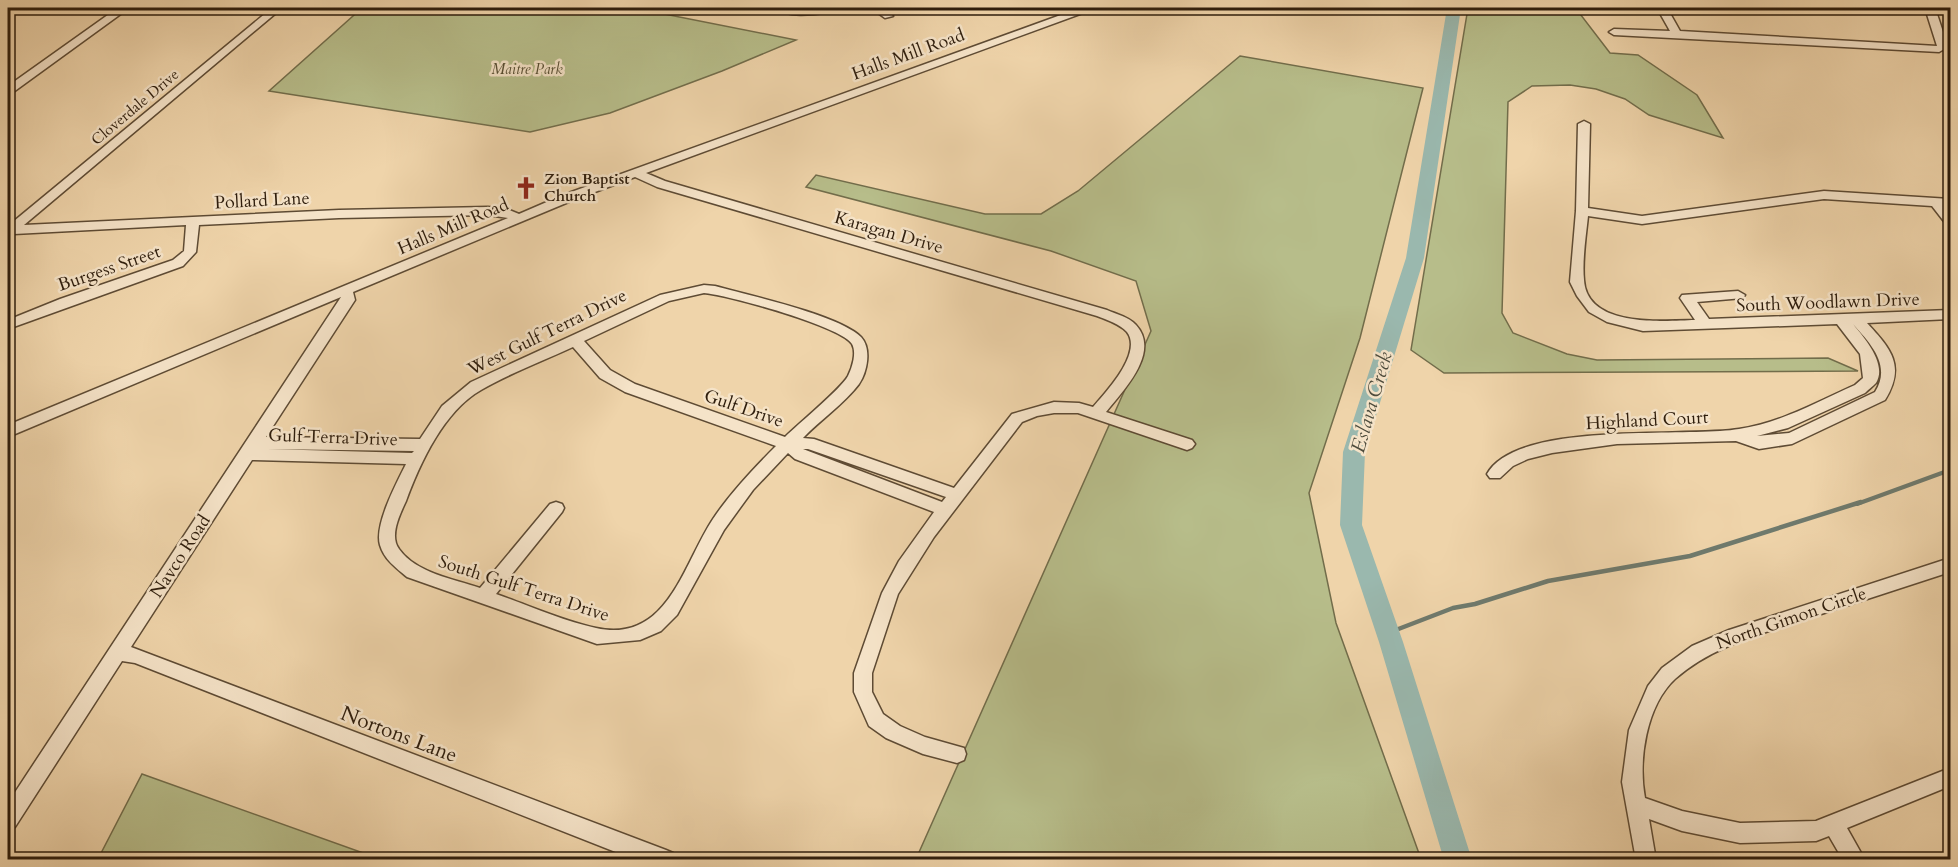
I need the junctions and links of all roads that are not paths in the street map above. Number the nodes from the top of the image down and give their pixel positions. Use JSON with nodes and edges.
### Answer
{"nodes":[{"id":1,"x":90,"y":8,"type":"edge"},
{"id":2,"x":277,"y":8,"type":"edge"},
{"id":3,"x":778,"y":8,"type":"edge"},
{"id":4,"x":842,"y":8,"type":"edge"},
{"id":5,"x":876,"y":8,"type":"edge"},
{"id":6,"x":1088,"y":8,"type":"edge"},
{"id":7,"x":1662,"y":8,"type":"edge"},
{"id":8,"x":1930,"y":8,"type":"edge"},
{"id":9,"x":122,"y":9,"type":"edge"},
{"id":10,"x":888,"y":16,"type":"dead end"},
{"id":11,"x":1614,"y":32,"type":"dead end"},
{"id":12,"x":1677,"y":34,"type":"junction"},
{"id":13,"x":8,"y":91,"type":"edge"},
{"id":14,"x":1584,"y":124,"type":"dead end"},
{"id":15,"x":635,"y":173,"type":"junction"},
{"id":16,"x":1936,"y":202,"type":"junction"},
{"id":17,"x":1950,"y":203,"type":"edge"},
{"id":18,"x":1582,"y":211,"type":"junction"},
{"id":19,"x":519,"y":218,"type":"junction"},
{"id":20,"x":1950,"y":221,"type":"edge"},
{"id":21,"x":194,"y":222,"type":"junction"},
{"id":22,"x":11,"y":230,"type":"edge"},
{"id":23,"x":346,"y":290,"type":"junction"},
{"id":24,"x":1738,"y":295,"type":"dead end"},
{"id":25,"x":1950,"y":315,"type":"edge"},
{"id":26,"x":1849,"y":319,"type":"junction"},
{"id":27,"x":8,"y":325,"type":"edge"},
{"id":28,"x":1706,"y":325,"type":"junction"},
{"id":29,"x":574,"y":339,"type":"junction"},
{"id":30,"x":859,"y":364,"type":"joint"},
{"id":31,"x":1095,"y":414,"type":"junction"},
{"id":32,"x":8,"y":431,"type":"edge"},
{"id":33,"x":788,"y":444,"type":"junction"},
{"id":34,"x":1187,"y":444,"type":"dead end"},
{"id":35,"x":250,"y":449,"type":"junction"},
{"id":36,"x":422,"y":452,"type":"junction"},
{"id":37,"x":867,"y":463,"type":"junction"},
{"id":38,"x":1495,"y":474,"type":"dead end"},
{"id":39,"x":857,"y":477,"type":"junction"},
{"id":40,"x":407,"y":482,"type":"joint"},
{"id":41,"x":957,"y":495,"type":"junction"},
{"id":42,"x":556,"y":508,"type":"dead end"},
{"id":43,"x":945,"y":510,"type":"junction"},
{"id":44,"x":1950,"y":565,"type":"edge"},
{"id":45,"x":483,"y":597,"type":"junction"},
{"id":46,"x":117,"y":653,"type":"junction"},
{"id":47,"x":957,"y":754,"type":"dead end"},
{"id":48,"x":1950,"y":777,"type":"edge"},
{"id":49,"x":1636,"y":805,"type":"junction"},
{"id":50,"x":8,"y":820,"type":"edge"},
{"id":51,"x":1833,"y":824,"type":"junction"},
{"id":52,"x":666,"y":860,"type":"edge"},
{"id":53,"x":1646,"y":860,"type":"edge"},
{"id":54,"x":1855,"y":860,"type":"edge"}],
"edges":[{"from":1,"to":9,"type":"street"},
{"from":2,"to":22,"type":"street","name":"Cloverdale Drive"},
{"from":3,"to":4,"type":"street"},
{"from":5,"to":10,"type":"street"},
{"from":6,"to":15,"type":"street","name":"Halls Mill Road"},
{"from":7,"to":12,"type":"street"},
{"from":8,"to":12,"type":"street"},
{"from":9,"to":13,"type":"street"},
{"from":11,"to":12,"type":"street"},
{"from":14,"to":18,"type":"street","name":"South Woodlawn Drive"},
{"from":15,"to":19,"type":"street","name":"Halls Mill Road"},
{"from":15,"to":31,"type":"street","name":"Karagan Drive"},
{"from":16,"to":17,"type":"street"},
{"from":16,"to":18,"type":"street"},
{"from":16,"to":20,"type":"street"},
{"from":18,"to":28,"type":"street","name":"South Woodlawn Drive"},
{"from":19,"to":21,"type":"street","name":"Pollard Lane"},
{"from":19,"to":23,"type":"street","name":"Halls Mill Road"},
{"from":21,"to":22,"type":"street","name":"Pollard Lane"},
{"from":21,"to":27,"type":"street","name":"Burgess Street"},
{"from":23,"to":32,"type":"street","name":"Halls Mill Road"},
{"from":23,"to":35,"type":"street","name":"Navco Road"},
{"from":24,"to":28,"type":"street"},
{"from":25,"to":26,"type":"street","name":"South Woodlawn Drive"},
{"from":26,"to":28,"type":"street","name":"South Woodlawn Drive"},
{"from":26,"to":38,"type":"street","name":"Highland Court"},
{"from":29,"to":30,"type":"street","name":"West Gulf Terra Drive"},
{"from":29,"to":33,"type":"street","name":"Gulf Drive"},
{"from":29,"to":36,"type":"street","name":"West Gulf Terra Drive"},
{"from":30,"to":33,"type":"street","name":"South Gulf Terra Drive"},
{"from":31,"to":34,"type":"street"},
{"from":31,"to":41,"type":"street"},
{"from":33,"to":37,"type":"street"},
{"from":33,"to":39,"type":"street","name":"Gulf Drive"},
{"from":33,"to":45,"type":"street","name":"South Gulf Terra Drive"},
{"from":35,"to":36,"type":"street","name":"Gulf Terra Drive"},
{"from":35,"to":46,"type":"street","name":"Navco Road"},
{"from":36,"to":40,"type":"street","name":"West Gulf Terra Drive"},
{"from":37,"to":39,"type":"street"},
{"from":37,"to":41,"type":"street"},
{"from":39,"to":43,"type":"street","name":"Gulf Drive"},
{"from":40,"to":45,"type":"street","name":"South Gulf Terra Drive"},
{"from":41,"to":43,"type":"street"},
{"from":42,"to":45,"type":"street"},
{"from":43,"to":47,"type":"street"},
{"from":44,"to":49,"type":"street","name":"North Gimon Circle"},
{"from":46,"to":50,"type":"street","name":"Navco Road"},
{"from":46,"to":52,"type":"street","name":"Nortons Lane"},
{"from":48,"to":51,"type":"street"},
{"from":49,"to":51,"type":"street"},
{"from":49,"to":53,"type":"street","name":"North Gimon Circle"},
{"from":51,"to":54,"type":"street"}]}
